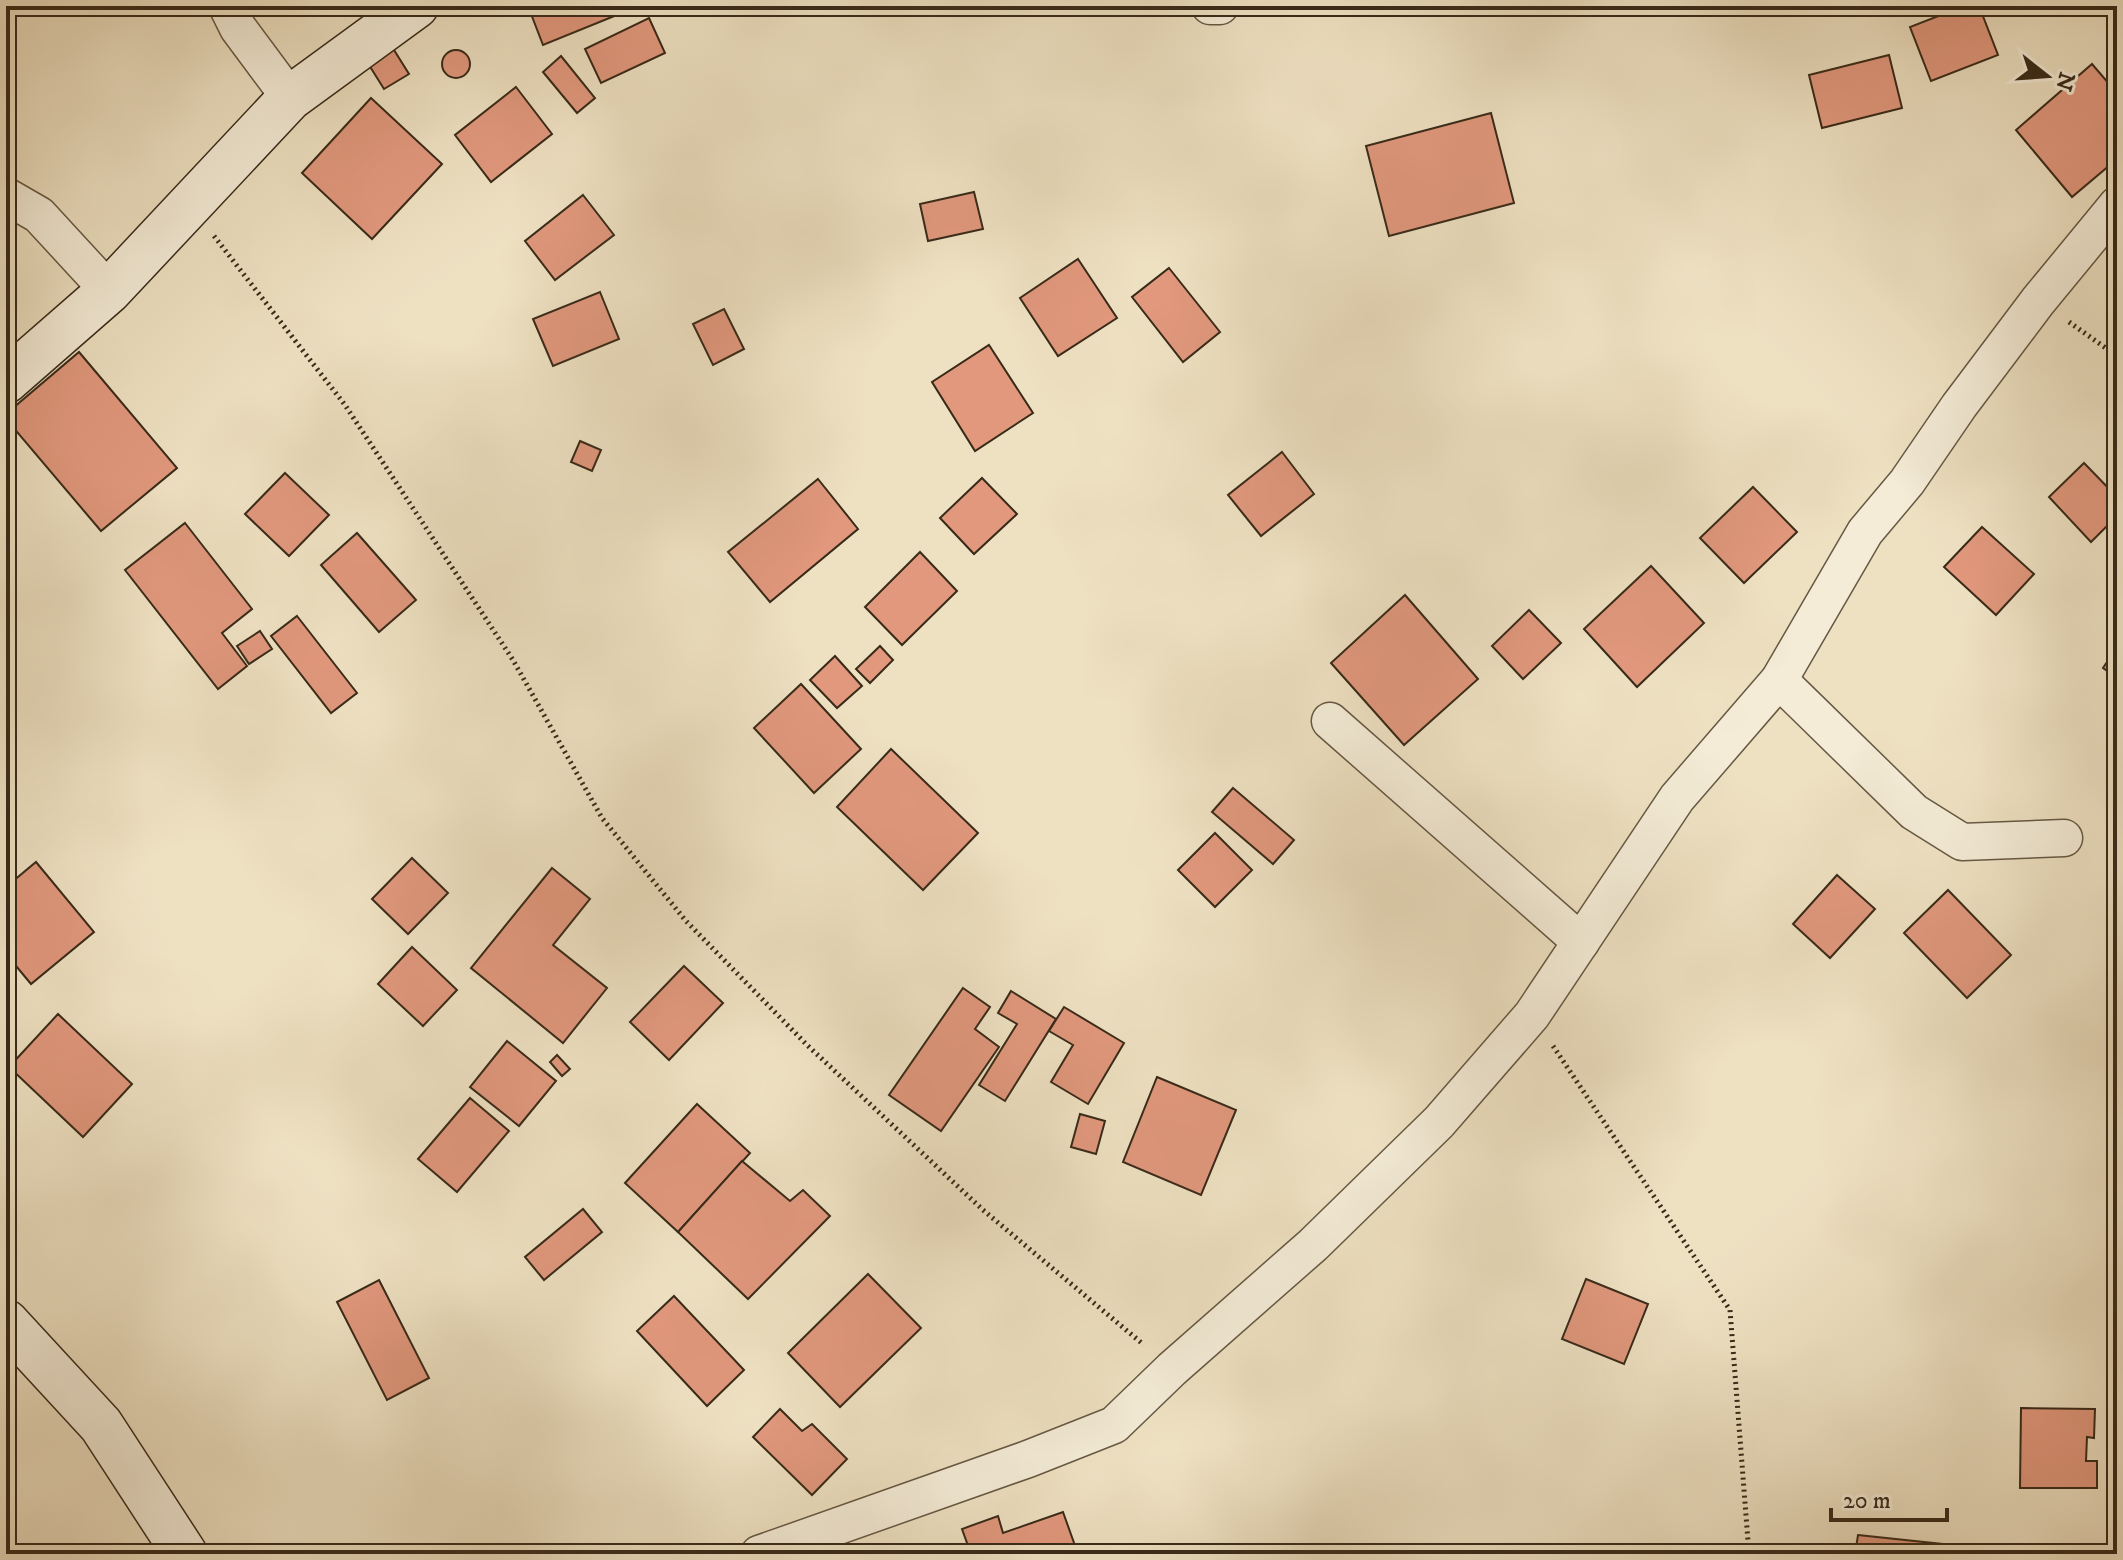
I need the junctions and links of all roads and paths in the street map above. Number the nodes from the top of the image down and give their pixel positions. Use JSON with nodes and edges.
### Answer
{"nodes":[{"id":1,"x":227,"y":6,"type":"edge"},
{"id":2,"x":416,"y":6,"type":"edge"},
{"id":3,"x":1210,"y":6,"type":"edge"},
{"id":4,"x":1220,"y":6,"type":"edge"},
{"id":5,"x":290,"y":98,"type":"junction"},
{"id":6,"x":6,"y":196,"type":"edge"},
{"id":7,"x":189,"y":205,"type":"junction"},
{"id":8,"x":2117,"y":205,"type":"edge"},
{"id":9,"x":109,"y":291,"type":"junction"},
{"id":10,"x":2038,"y":301,"type":"junction"},
{"id":11,"x":2117,"y":356,"type":"edge"},
{"id":12,"x":6,"y":381,"type":"edge"},
{"id":13,"x":1779,"y":680,"type":"junction"},
{"id":14,"x":1330,"y":721,"type":"dead end"},
{"id":15,"x":2064,"y":838,"type":"dead end"},
{"id":16,"x":1581,"y":942,"type":"junction"},
{"id":17,"x":1532,"y":1015,"type":"junction"},
{"id":18,"x":6,"y":1322,"type":"edge"},
{"id":19,"x":1172,"y":1369,"type":"junction"},
{"id":20,"x":185,"y":1554,"type":"edge"},
{"id":21,"x":759,"y":1554,"type":"edge"},
{"id":22,"x":1749,"y":1554,"type":"edge"}],
"edges":[{"from":1,"to":5,"type":"street"},
{"from":2,"to":5,"type":"main road"},
{"from":3,"to":4,"type":"street"},
{"from":5,"to":7,"type":"main road"},
{"from":6,"to":9,"type":"street"},
{"from":7,"to":9,"type":"main road"},
{"from":7,"to":19,"type":"path"},
{"from":8,"to":10,"type":"street"},
{"from":9,"to":12,"type":"main road"},
{"from":10,"to":11,"type":"path"},
{"from":10,"to":13,"type":"street"},
{"from":13,"to":15,"type":"street"},
{"from":13,"to":16,"type":"street"},
{"from":14,"to":16,"type":"street"},
{"from":16,"to":17,"type":"street"},
{"from":17,"to":19,"type":"street"},
{"from":17,"to":22,"type":"path"},
{"from":18,"to":20,"type":"main road"},
{"from":19,"to":21,"type":"street"}]}
